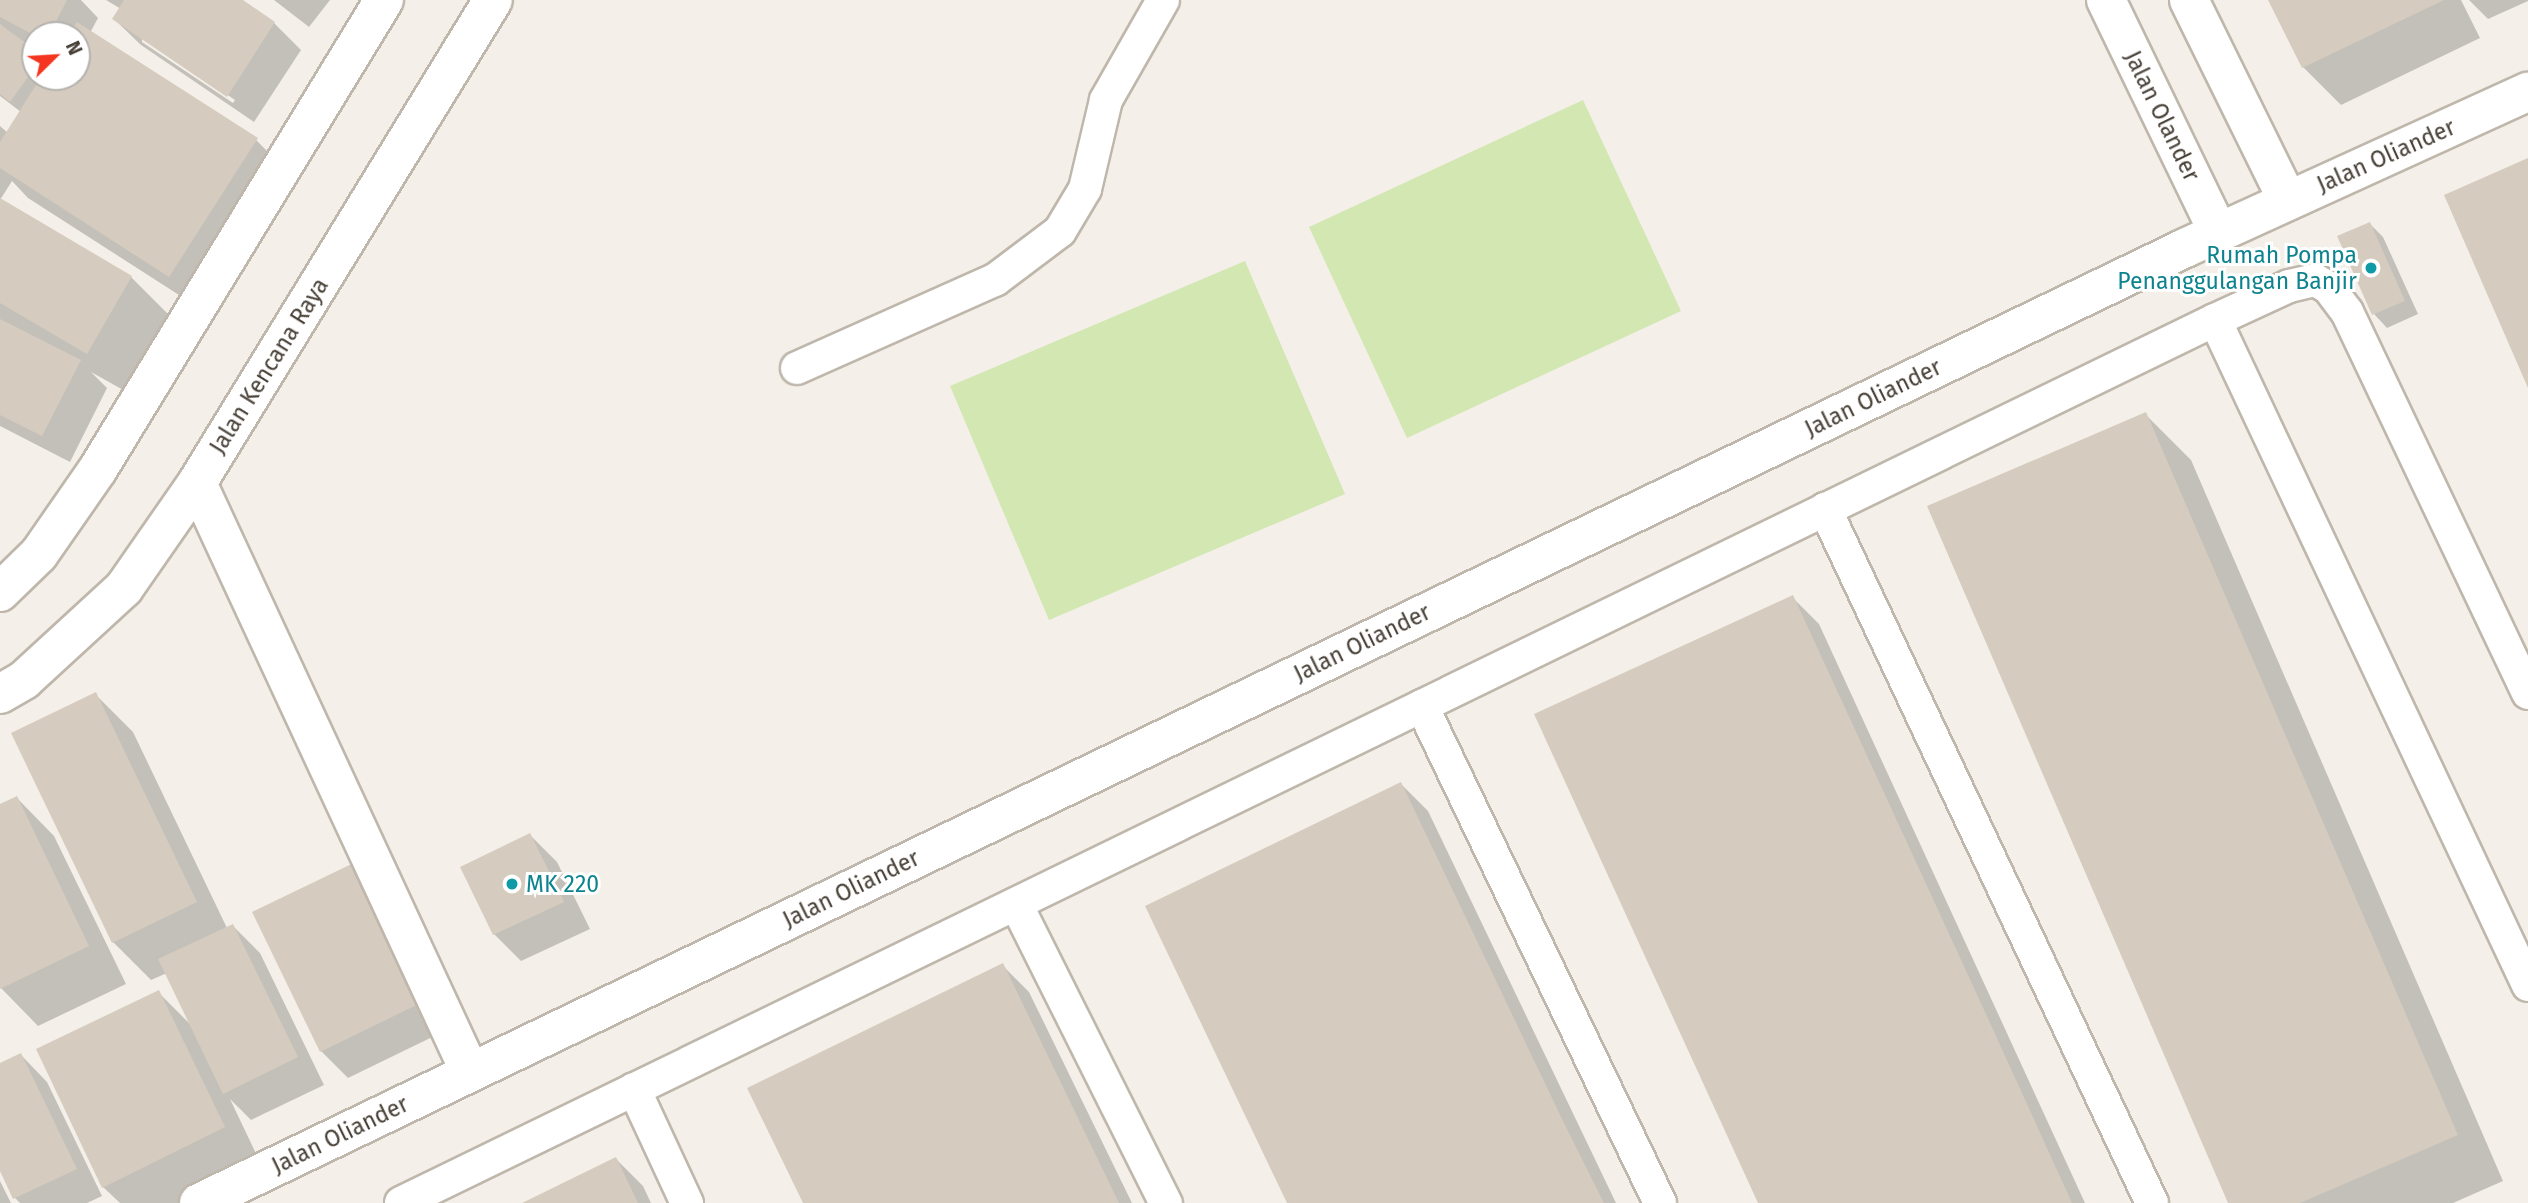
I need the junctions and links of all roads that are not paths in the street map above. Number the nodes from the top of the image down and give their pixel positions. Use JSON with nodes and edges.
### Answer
{"nodes":[{"id":1,"x":384,"y":0,"type":"edge"},
{"id":2,"x":493,"y":0,"type":"edge"},
{"id":3,"x":1163,"y":0,"type":"edge"},
{"id":4,"x":2106,"y":0,"type":"edge"},
{"id":5,"x":2189,"y":0,"type":"edge"},
{"id":6,"x":2528,"y":92,"type":"edge"},
{"id":7,"x":2288,"y":201,"type":"junction"},
{"id":8,"x":2218,"y":232,"type":"junction"},
{"id":9,"x":2215,"y":320,"type":"junction"},
{"id":10,"x":797,"y":368,"type":"dead end"},
{"id":11,"x":197,"y":484,"type":"junction"},
{"id":12,"x":1825,"y":509,"type":"junction"},
{"id":13,"x":0,"y":592,"type":"edge"},
{"id":14,"x":2528,"y":693,"type":"edge"},
{"id":15,"x":0,"y":694,"type":"edge"},
{"id":16,"x":1422,"y":706,"type":"junction"},
{"id":17,"x":1016,"y":904,"type":"junction"},
{"id":18,"x":2528,"y":985,"type":"edge"},
{"id":19,"x":470,"y":1072,"type":"junction"},
{"id":20,"x":634,"y":1089,"type":"junction"},
{"id":21,"x":199,"y":1203,"type":"edge"},
{"id":22,"x":401,"y":1203,"type":"edge"},
{"id":23,"x":687,"y":1203,"type":"edge"},
{"id":24,"x":1166,"y":1203,"type":"edge"},
{"id":25,"x":1660,"y":1203,"type":"edge"},
{"id":26,"x":2152,"y":1203,"type":"edge"}],
"edges":[{"from":1,"to":13,"type":"street"},
{"from":2,"to":11,"type":"street","name":"Jalan Kencana Raya"},
{"from":3,"to":10,"type":"lane"},
{"from":4,"to":8,"type":"street","name":"Jalan Olander"},
{"from":5,"to":7,"type":"street"},
{"from":6,"to":7,"type":"street","name":"Jalan Oliander"},
{"from":7,"to":8,"type":"street","name":"Jalan Oliander"},
{"from":8,"to":19,"type":"street","name":"Jalan Oliander"},
{"from":9,"to":12,"type":"lane"},
{"from":9,"to":14,"type":"lane"},
{"from":9,"to":18,"type":"lane"},
{"from":11,"to":15,"type":"street","name":"Jalan Kencana Raya"},
{"from":11,"to":19,"type":"street"},
{"from":12,"to":16,"type":"lane"},
{"from":12,"to":26,"type":"lane"},
{"from":16,"to":17,"type":"lane"},
{"from":16,"to":25,"type":"lane"},
{"from":17,"to":20,"type":"lane"},
{"from":17,"to":24,"type":"lane"},
{"from":19,"to":21,"type":"street","name":"Jalan Oliander"},
{"from":20,"to":22,"type":"lane"},
{"from":20,"to":23,"type":"lane"}]}
